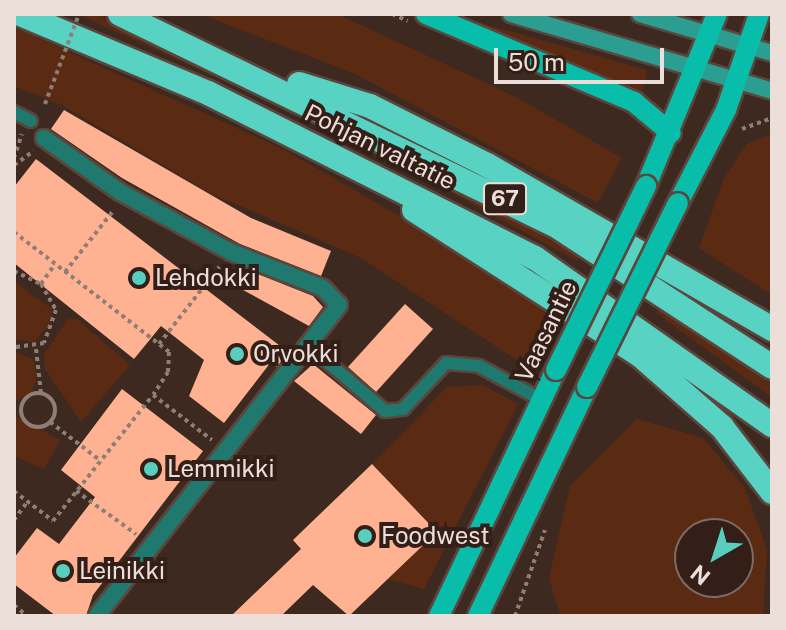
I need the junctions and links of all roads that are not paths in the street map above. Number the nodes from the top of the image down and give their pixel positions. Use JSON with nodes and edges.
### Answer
{"nodes":[{"id":1,"x":20,"y":14,"type":"edge"},
{"id":2,"x":120,"y":14,"type":"edge"},
{"id":3,"x":426,"y":14,"type":"edge"},
{"id":4,"x":511,"y":14,"type":"edge"},
{"id":5,"x":640,"y":14,"type":"edge"},
{"id":6,"x":717,"y":14,"type":"edge"},
{"id":7,"x":759,"y":14,"type":"edge"},
{"id":8,"x":710,"y":34,"type":"junction"},
{"id":9,"x":748,"y":46,"type":"junction"},
{"id":10,"x":772,"y":53,"type":"edge"},
{"id":11,"x":221,"y":60,"type":"junction"},
{"id":12,"x":698,"y":68,"type":"junction"},
{"id":13,"x":736,"y":80,"type":"junction"},
{"id":14,"x":772,"y":91,"type":"edge"},
{"id":15,"x":14,"y":112,"type":"edge"},
{"id":16,"x":31,"y":121,"type":"dead end"},
{"id":17,"x":671,"y":133,"type":"junction"},
{"id":18,"x":292,"y":136,"type":"junction"},
{"id":19,"x":44,"y":138,"type":"dead end"},
{"id":20,"x":772,"y":329,"type":"edge"},
{"id":21,"x":310,"y":347,"type":"junction"},
{"id":22,"x":772,"y":367,"type":"edge"},
{"id":23,"x":542,"y":400,"type":"junction"},
{"id":24,"x":772,"y":425,"type":"edge"},
{"id":25,"x":772,"y":492,"type":"edge"},
{"id":26,"x":97,"y":616,"type":"edge"},
{"id":27,"x":439,"y":616,"type":"edge"},
{"id":28,"x":478,"y":616,"type":"edge"}],
"edges":[{"from":1,"to":18,"type":"highway","name":"Pohjan valtatie","number":"67"},
{"from":2,"to":11,"type":"highway","name":"Pohjan valtatie","number":"67"},
{"from":3,"to":17,"type":"main road"},
{"from":4,"to":12,"type":"main road"},
{"from":5,"to":8,"type":"main road"},
{"from":6,"to":8,"type":"main road","name":"Vaasantie"},
{"from":7,"to":9,"type":"main road"},
{"from":8,"to":9,"type":"main road"},
{"from":8,"to":12,"type":"main road","name":"Vaasantie"},
{"from":9,"to":10,"type":"main road"},
{"from":9,"to":13,"type":"main road"},
{"from":11,"to":20,"type":"highway"},
{"from":11,"to":22,"type":"highway","name":"Pohjan valtatie","number":"67"},
{"from":12,"to":13,"type":"main road"},
{"from":12,"to":17,"type":"main road","name":"Vaasantie"},
{"from":13,"to":14,"type":"main road"},
{"from":13,"to":28,"type":"main road","bridge":true},
{"from":15,"to":16,"type":"lane"},
{"from":17,"to":23,"type":"main road","name":"Vaasantie","bridge":true},
{"from":18,"to":24,"type":"highway","name":"Pohjan valtatie","number":"67"},
{"from":18,"to":25,"type":"highway"},
{"from":19,"to":21,"type":"street"},
{"from":21,"to":23,"type":"lane"},
{"from":21,"to":26,"type":"street"},
{"from":23,"to":27,"type":"main road","name":"Vaasantie"}]}
